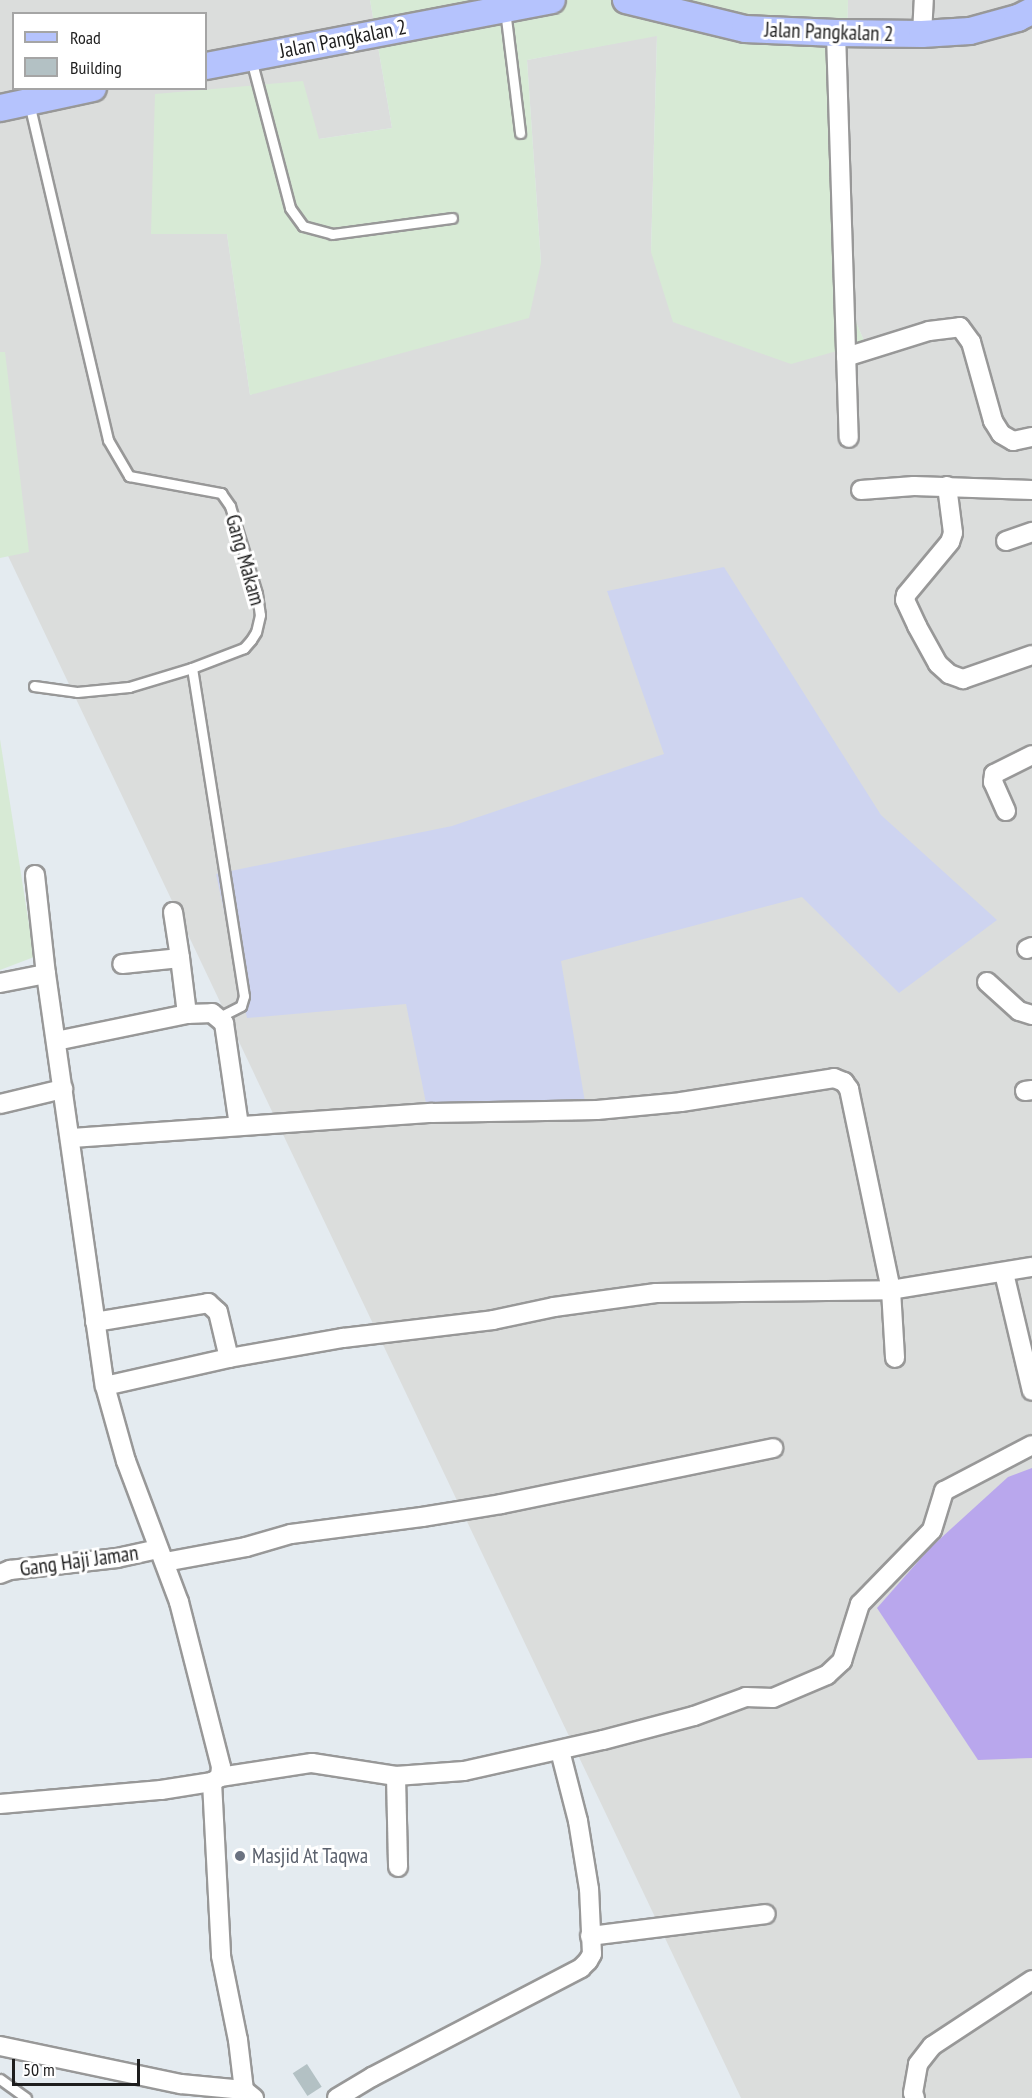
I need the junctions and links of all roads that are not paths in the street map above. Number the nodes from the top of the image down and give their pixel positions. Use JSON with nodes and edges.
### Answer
{"nodes":[{"id":1,"x":552,"y":0,"type":"edge"},
{"id":2,"x":626,"y":0,"type":"edge"},
{"id":3,"x":924,"y":0,"type":"edge"},
{"id":4,"x":665,"y":4,"type":"edge"},
{"id":5,"x":505,"y":8,"type":"junction"},
{"id":6,"x":1032,"y":11,"type":"edge"},
{"id":7,"x":836,"y":33,"type":"junction"},
{"id":8,"x":922,"y":34,"type":"junction"},
{"id":9,"x":250,"y":57,"type":"junction"},
{"id":10,"x":207,"y":66,"type":"edge"},
{"id":11,"x":84,"y":90,"type":"edge"},
{"id":12,"x":28,"y":102,"type":"junction"},
{"id":13,"x":0,"y":108,"type":"edge"},
{"id":14,"x":520,"y":133,"type":"dead end"},
{"id":15,"x":452,"y":218,"type":"dead end"},
{"id":16,"x":846,"y":357,"type":"junction"},
{"id":17,"x":1032,"y":437,"type":"edge"},
{"id":18,"x":849,"y":438,"type":"dead end"},
{"id":19,"x":947,"y":486,"type":"junction"},
{"id":20,"x":861,"y":490,"type":"dead end"},
{"id":21,"x":1032,"y":490,"type":"edge"},
{"id":22,"x":1032,"y":532,"type":"edge"},
{"id":23,"x":1006,"y":541,"type":"dead end"},
{"id":24,"x":1032,"y":655,"type":"edge"},
{"id":25,"x":192,"y":668,"type":"junction"},
{"id":26,"x":34,"y":686,"type":"dead end"},
{"id":27,"x":1032,"y":755,"type":"edge"},
{"id":28,"x":1006,"y":811,"type":"dead end"},
{"id":29,"x":35,"y":875,"type":"dead end"},
{"id":30,"x":173,"y":912,"type":"dead end"},
{"id":31,"x":180,"y":957,"type":"junction"},
{"id":32,"x":122,"y":964,"type":"dead end"},
{"id":33,"x":46,"y":974,"type":"junction"},
{"id":34,"x":987,"y":982,"type":"dead end"},
{"id":35,"x":0,"y":983,"type":"edge"},
{"id":36,"x":187,"y":1014,"type":"junction"},
{"id":37,"x":1032,"y":1015,"type":"edge"},
{"id":38,"x":219,"y":1017,"type":"junction"},
{"id":39,"x":56,"y":1041,"type":"junction"},
{"id":40,"x":63,"y":1089,"type":"junction"},
{"id":41,"x":0,"y":1104,"type":"edge"},
{"id":42,"x":239,"y":1126,"type":"junction"},
{"id":43,"x":72,"y":1138,"type":"junction"},
{"id":44,"x":1032,"y":1267,"type":"edge"},
{"id":45,"x":1004,"y":1273,"type":"junction"},
{"id":46,"x":891,"y":1290,"type":"junction"},
{"id":47,"x":95,"y":1322,"type":"junction"},
{"id":48,"x":229,"y":1358,"type":"junction"},
{"id":49,"x":895,"y":1358,"type":"dead end"},
{"id":50,"x":105,"y":1386,"type":"junction"},
{"id":51,"x":1032,"y":1391,"type":"edge"},
{"id":52,"x":1032,"y":1445,"type":"edge"},
{"id":53,"x":773,"y":1448,"type":"dead end"},
{"id":54,"x":162,"y":1556,"type":"junction"},
{"id":55,"x":0,"y":1574,"type":"edge"},
{"id":56,"x":560,"y":1751,"type":"junction"},
{"id":57,"x":396,"y":1776,"type":"junction"},
{"id":58,"x":216,"y":1780,"type":"junction"},
{"id":59,"x":0,"y":1804,"type":"edge"},
{"id":60,"x":398,"y":1867,"type":"dead end"},
{"id":61,"x":766,"y":1914,"type":"dead end"},
{"id":62,"x":590,"y":1936,"type":"junction"},
{"id":63,"x":1032,"y":1980,"type":"edge"},
{"id":64,"x":0,"y":2046,"type":"edge"},
{"id":65,"x":0,"y":2079,"type":"edge"},
{"id":66,"x":249,"y":2094,"type":"edge"},
{"id":67,"x":26,"y":2098,"type":"edge"},
{"id":68,"x":337,"y":2098,"type":"edge"},
{"id":69,"x":915,"y":2098,"type":"edge"}],
"edges":[{"from":1,"to":5,"type":"street","name":"Jalan Pangkalan 2"},
{"from":2,"to":4,"type":"street","name":"Jalan Pangkalan 2"},
{"from":3,"to":8,"type":"street"},
{"from":4,"to":7,"type":"street","name":"Jalan Pangkalan 2"},
{"from":5,"to":9,"type":"street","name":"Jalan Pangkalan 2"},
{"from":5,"to":14,"type":"lane"},
{"from":6,"to":8,"type":"street","name":"Jalan Pangkalan 2"},
{"from":7,"to":8,"type":"street","name":"Jalan Pangkalan 2"},
{"from":7,"to":16,"type":"street"},
{"from":9,"to":10,"type":"street","name":"Jalan Pangkalan 2"},
{"from":9,"to":15,"type":"lane"},
{"from":11,"to":12,"type":"street"},
{"from":12,"to":13,"type":"street"},
{"from":12,"to":25,"type":"lane","name":"Gang Makam"},
{"from":16,"to":17,"type":"street"},
{"from":16,"to":18,"type":"street"},
{"from":19,"to":20,"type":"street"},
{"from":19,"to":21,"type":"street"},
{"from":19,"to":24,"type":"street"},
{"from":22,"to":23,"type":"street"},
{"from":25,"to":26,"type":"lane","name":"Gang Makam"},
{"from":25,"to":38,"type":"lane"},
{"from":27,"to":28,"type":"street"},
{"from":29,"to":33,"type":"street"},
{"from":30,"to":31,"type":"street"},
{"from":31,"to":32,"type":"street"},
{"from":31,"to":36,"type":"street"},
{"from":33,"to":35,"type":"street"},
{"from":33,"to":39,"type":"street"},
{"from":34,"to":37,"type":"street"},
{"from":36,"to":38,"type":"street"},
{"from":36,"to":39,"type":"street"},
{"from":38,"to":42,"type":"street"},
{"from":39,"to":40,"type":"street"},
{"from":40,"to":41,"type":"street"},
{"from":40,"to":43,"type":"street"},
{"from":42,"to":43,"type":"street"},
{"from":42,"to":46,"type":"street"},
{"from":43,"to":47,"type":"street"},
{"from":44,"to":45,"type":"street"},
{"from":45,"to":46,"type":"street"},
{"from":45,"to":51,"type":"street"},
{"from":46,"to":48,"type":"street"},
{"from":46,"to":49,"type":"street"},
{"from":47,"to":48,"type":"street"},
{"from":47,"to":50,"type":"street"},
{"from":48,"to":50,"type":"street"},
{"from":50,"to":54,"type":"street"},
{"from":52,"to":56,"type":"street"},
{"from":53,"to":54,"type":"street","name":"Gang Haji Jaman"},
{"from":54,"to":55,"type":"street","name":"Gang Haji Jaman"},
{"from":54,"to":58,"type":"street"},
{"from":56,"to":57,"type":"street"},
{"from":56,"to":62,"type":"street"},
{"from":57,"to":58,"type":"street"},
{"from":57,"to":60,"type":"street"},
{"from":58,"to":59,"type":"street"},
{"from":58,"to":66,"type":"street"},
{"from":61,"to":62,"type":"street"},
{"from":62,"to":68,"type":"street"},
{"from":63,"to":69,"type":"street"},
{"from":64,"to":66,"type":"street"},
{"from":65,"to":67,"type":"lane"}]}
